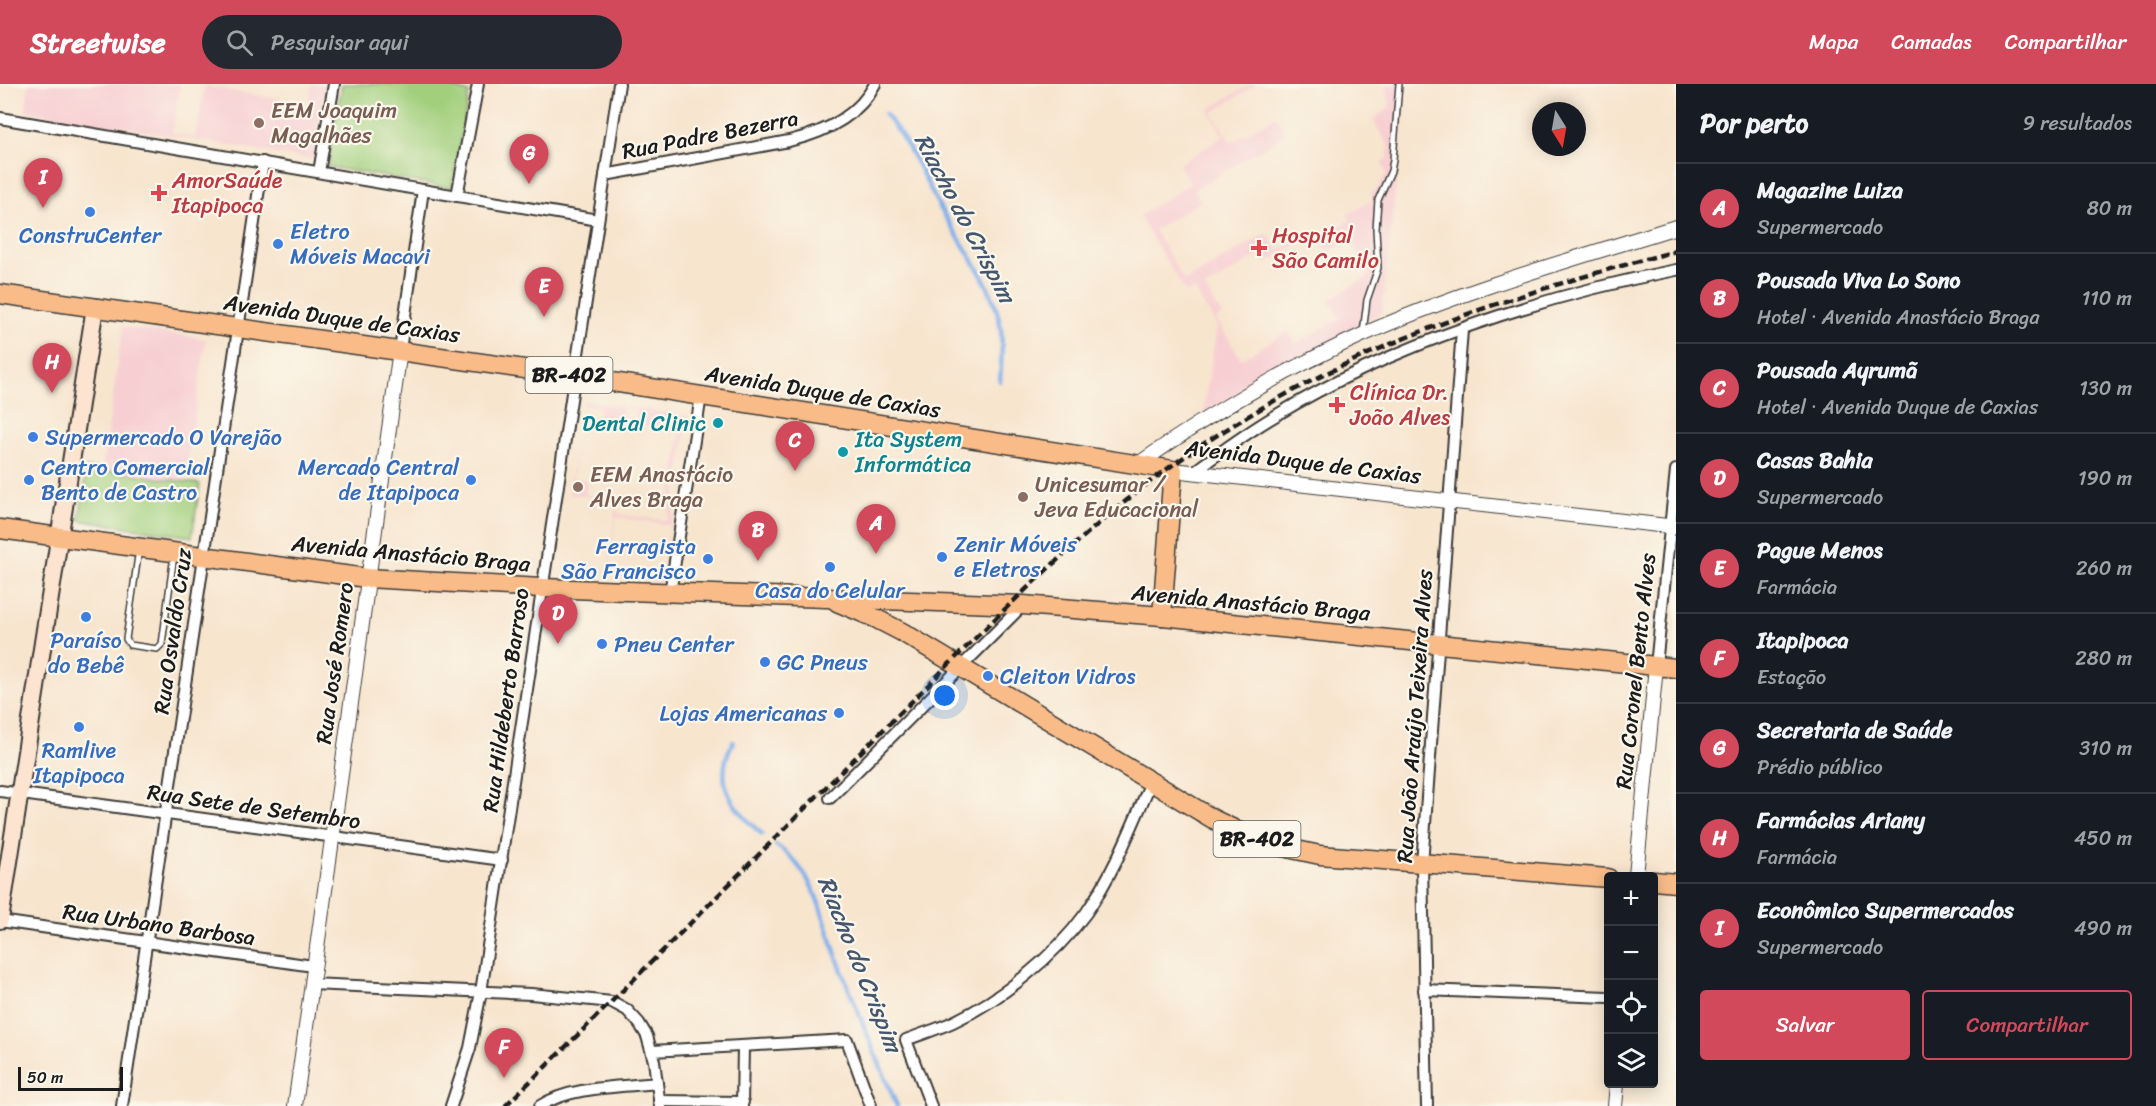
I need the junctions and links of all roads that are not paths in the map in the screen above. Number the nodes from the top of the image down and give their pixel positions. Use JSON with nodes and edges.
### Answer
{"nodes":[{"id":1,"x":334,"y":84,"type":"edge"},
{"id":2,"x":619,"y":84,"type":"edge"},
{"id":3,"x":875,"y":84,"type":"edge"},
{"id":4,"x":1399,"y":84,"type":"edge"},
{"id":5,"x":475,"y":85,"type":"edge"},
{"id":6,"x":0,"y":118,"type":"edge"},
{"id":7,"x":263,"y":162,"type":"junction"},
{"id":8,"x":319,"y":172,"type":"junction"},
{"id":9,"x":605,"y":175,"type":"junction"},
{"id":10,"x":423,"y":190,"type":"junction"},
{"id":11,"x":457,"y":196,"type":"junction"},
{"id":12,"x":598,"y":220,"type":"junction"},
{"id":13,"x":1676,"y":227,"type":"edge"},
{"id":14,"x":1676,"y":270,"type":"edge"},
{"id":15,"x":0,"y":294,"type":"edge"},
{"id":16,"x":95,"y":307,"type":"junction"},
{"id":17,"x":238,"y":326,"type":"junction"},
{"id":18,"x":1462,"y":330,"type":"junction"},
{"id":19,"x":1363,"y":335,"type":"junction"},
{"id":20,"x":400,"y":350,"type":"junction"},
{"id":21,"x":574,"y":376,"type":"junction"},
{"id":22,"x":700,"y":396,"type":"junction"},
{"id":23,"x":1137,"y":465,"type":"junction"},
{"id":24,"x":1173,"y":470,"type":"junction"},
{"id":25,"x":1676,"y":470,"type":"edge"},
{"id":26,"x":1192,"y":473,"type":"junction"},
{"id":27,"x":1449,"y":502,"type":"junction"},
{"id":28,"x":1673,"y":526,"type":"edge"},
{"id":29,"x":0,"y":529,"type":"edge"},
{"id":30,"x":60,"y":537,"type":"junction"},
{"id":31,"x":140,"y":548,"type":"junction"},
{"id":32,"x":175,"y":552,"type":"junction"},
{"id":33,"x":203,"y":556,"type":"junction"},
{"id":34,"x":368,"y":578,"type":"junction"},
{"id":35,"x":542,"y":588,"type":"junction"},
{"id":36,"x":670,"y":593,"type":"junction"},
{"id":37,"x":821,"y":598,"type":"junction"},
{"id":38,"x":1023,"y":606,"type":"junction"},
{"id":39,"x":1162,"y":616,"type":"junction"},
{"id":40,"x":1438,"y":644,"type":"junction"},
{"id":41,"x":956,"y":664,"type":"junction"},
{"id":42,"x":1656,"y":666,"type":"junction"},
{"id":43,"x":1676,"y":668,"type":"edge"},
{"id":44,"x":1151,"y":782,"type":"junction"},
{"id":45,"x":0,"y":791,"type":"edge"},
{"id":46,"x":20,"y":793,"type":"junction"},
{"id":47,"x":830,"y":798,"type":"dead end"},
{"id":48,"x":165,"y":813,"type":"junction"},
{"id":49,"x":331,"y":836,"type":"junction"},
{"id":50,"x":502,"y":860,"type":"junction"},
{"id":51,"x":1422,"y":864,"type":"junction"},
{"id":52,"x":1636,"y":872,"type":"edge"},
{"id":53,"x":1604,"y":878,"type":"edge"},
{"id":54,"x":1658,"y":881,"type":"edge"},
{"id":55,"x":1676,"y":883,"type":"edge"},
{"id":56,"x":0,"y":921,"type":"edge"},
{"id":57,"x":146,"y":941,"type":"junction"},
{"id":58,"x":313,"y":966,"type":"junction"},
{"id":59,"x":310,"y":984,"type":"junction"},
{"id":60,"x":1424,"y":990,"type":"junction"},
{"id":61,"x":481,"y":992,"type":"junction"},
{"id":62,"x":1604,"y":997,"type":"edge"},
{"id":63,"x":743,"y":1046,"type":"junction"},
{"id":64,"x":652,"y":1051,"type":"junction"},
{"id":65,"x":657,"y":1083,"type":"junction"},
{"id":66,"x":1617,"y":1088,"type":"edge"},
{"id":67,"x":659,"y":1104,"type":"edge"},
{"id":68,"x":742,"y":1104,"type":"edge"},
{"id":69,"x":122,"y":1106,"type":"edge"},
{"id":70,"x":295,"y":1106,"type":"edge"},
{"id":71,"x":451,"y":1106,"type":"edge"},
{"id":72,"x":540,"y":1106,"type":"edge"},
{"id":73,"x":871,"y":1106,"type":"edge"},
{"id":74,"x":931,"y":1106,"type":"edge"},
{"id":75,"x":1426,"y":1106,"type":"edge"},
{"id":76,"x":1615,"y":1106,"type":"edge"}],
"edges":[{"from":1,"to":8,"type":"street"},
{"from":2,"to":9,"type":"street","name":"Rua Hildeberto Barroso"},
{"from":3,"to":9,"type":"street","name":"Rua Padre Bezerra"},
{"from":4,"to":19,"type":"lane"},
{"from":5,"to":11,"type":"street"},
{"from":6,"to":7,"type":"street"},
{"from":7,"to":8,"type":"street"},
{"from":7,"to":17,"type":"street","name":"Rua Osvaldo Cruz"},
{"from":8,"to":10,"type":"street"},
{"from":9,"to":12,"type":"street","name":"Rua Hildeberto Barroso"},
{"from":10,"to":11,"type":"street"},
{"from":10,"to":20,"type":"street","name":"Rua José Romero"},
{"from":11,"to":12,"type":"street"},
{"from":12,"to":21,"type":"street","name":"Rua Hildeberto Barroso"},
{"from":13,"to":19,"type":"street"},
{"from":14,"to":18,"type":"street"},
{"from":15,"to":16,"type":"main road","name":"Avenida Duque de Caxias","number":"BR-402"},
{"from":16,"to":17,"type":"main road","name":"Avenida Duque de Caxias","number":"BR-402"},
{"from":16,"to":30,"type":"main road"},
{"from":17,"to":20,"type":"main road","name":"Avenida Duque de Caxias","number":"BR-402"},
{"from":17,"to":33,"type":"street","name":"Rua Osvaldo Cruz"},
{"from":18,"to":26,"type":"street"},
{"from":18,"to":27,"type":"street","name":"Rua João Araújo Teixeira Alves"},
{"from":19,"to":23,"type":"street"},
{"from":20,"to":21,"type":"main road","name":"Avenida Duque de Caxias","number":"BR-402"},
{"from":20,"to":34,"type":"street","name":"Rua José Romero"},
{"from":21,"to":22,"type":"main road","name":"Avenida Duque de Caxias","number":"BR-402"},
{"from":21,"to":35,"type":"street","name":"Rua Hildeberto Barroso"},
{"from":22,"to":23,"type":"main road","name":"Avenida Duque de Caxias","number":"BR-402"},
{"from":22,"to":36,"type":"street"},
{"from":23,"to":24,"type":"main road","name":"Avenida Duque de Caxias","number":"BR-402"},
{"from":24,"to":26,"type":"street","name":"Avenida Duque de Caxias"},
{"from":24,"to":39,"type":"main road"},
{"from":25,"to":28,"type":"street","name":"Rua Coronel Bento Alves"},
{"from":26,"to":27,"type":"street","name":"Avenida Duque de Caxias"},
{"from":27,"to":28,"type":"street","name":"Avenida Duque de Caxias"},
{"from":27,"to":40,"type":"street","name":"Rua João Araújo Teixeira Alves"},
{"from":28,"to":42,"type":"street","name":"Rua Coronel Bento Alves"},
{"from":29,"to":30,"type":"main road","name":"Avenida Anastácio Braga","number":"BR-402"},
{"from":30,"to":31,"type":"main road","name":"Avenida Anastácio Braga","number":"BR-402"},
{"from":30,"to":46,"type":"main road"},
{"from":31,"to":32,"type":"main road","name":"Avenida Anastácio Braga","number":"BR-402"},
{"from":31,"to":32,"type":"lane"},
{"from":32,"to":33,"type":"main road","name":"Avenida Anastácio Braga","number":"BR-402"},
{"from":33,"to":34,"type":"main road","name":"Avenida Anastácio Braga","number":"BR-402"},
{"from":33,"to":48,"type":"street","name":"Rua Osvaldo Cruz"},
{"from":34,"to":35,"type":"main road","name":"Avenida Anastácio Braga","number":"BR-402"},
{"from":34,"to":49,"type":"street","name":"Rua José Romero"},
{"from":35,"to":36,"type":"main road","name":"Avenida Anastácio Braga","number":"BR-402"},
{"from":35,"to":50,"type":"street","name":"Rua Hildeberto Barroso"},
{"from":36,"to":37,"type":"main road","name":"Avenida Anastácio Braga","number":"BR-402"},
{"from":37,"to":38,"type":"main road","name":"Avenida Anastácio Braga"},
{"from":37,"to":41,"type":"main road","name":"Avenida Anastácio Braga","number":"BR-402"},
{"from":38,"to":39,"type":"main road","name":"Avenida Anastácio Braga"},
{"from":38,"to":41,"type":"street"},
{"from":39,"to":40,"type":"main road","name":"Avenida Anastácio Braga"},
{"from":40,"to":42,"type":"main road","name":"Avenida Anastácio Braga"},
{"from":40,"to":51,"type":"street","name":"Rua João Araújo Teixeira Alves"},
{"from":41,"to":44,"type":"main road","number":"BR-402"},
{"from":41,"to":47,"type":"street"},
{"from":42,"to":43,"type":"main road","name":"Avenida Anastácio Braga"},
{"from":42,"to":52,"type":"street","name":"Rua Coronel Bento Alves"},
{"from":44,"to":51,"type":"main road","number":"BR-402"},
{"from":44,"to":74,"type":"street"},
{"from":45,"to":46,"type":"street","name":"Rua Sete de Setembro"},
{"from":46,"to":48,"type":"street","name":"Rua Sete de Setembro"},
{"from":46,"to":56,"type":"main road"},
{"from":48,"to":49,"type":"street","name":"Rua Sete de Setembro"},
{"from":48,"to":57,"type":"street","name":"Rua Osvaldo Cruz"},
{"from":49,"to":50,"type":"street","name":"Rua Sete de Setembro"},
{"from":49,"to":58,"type":"street","name":"Rua José Romero"},
{"from":50,"to":61,"type":"street","name":"Rua Hildeberto Barroso"},
{"from":51,"to":53,"type":"main road","number":"BR-402"},
{"from":51,"to":60,"type":"street","name":"Rua João Araújo Teixeira Alves"},
{"from":54,"to":55,"type":"main road"},
{"from":56,"to":57,"type":"street","name":"Rua Urbano Barbosa"},
{"from":57,"to":58,"type":"street","name":"Rua Urbano Barbosa"},
{"from":57,"to":69,"type":"street","name":"Rua Osvaldo Cruz"},
{"from":58,"to":59,"type":"street","name":"Rua José Romero"},
{"from":59,"to":61,"type":"street"},
{"from":59,"to":70,"type":"street","name":"Rua José Romero"},
{"from":60,"to":62,"type":"street"},
{"from":60,"to":75,"type":"street","name":"Rua João Araújo Teixeira Alves"},
{"from":61,"to":64,"type":"street"},
{"from":61,"to":71,"type":"street","name":"Rua Hildeberto Barroso"},
{"from":63,"to":64,"type":"street"},
{"from":63,"to":68,"type":"street"},
{"from":63,"to":73,"type":"street"},
{"from":64,"to":65,"type":"street"},
{"from":65,"to":67,"type":"street"},
{"from":65,"to":72,"type":"street"},
{"from":66,"to":76,"type":"street"},
{"from":67,"to":68,"type":"street"}]}
